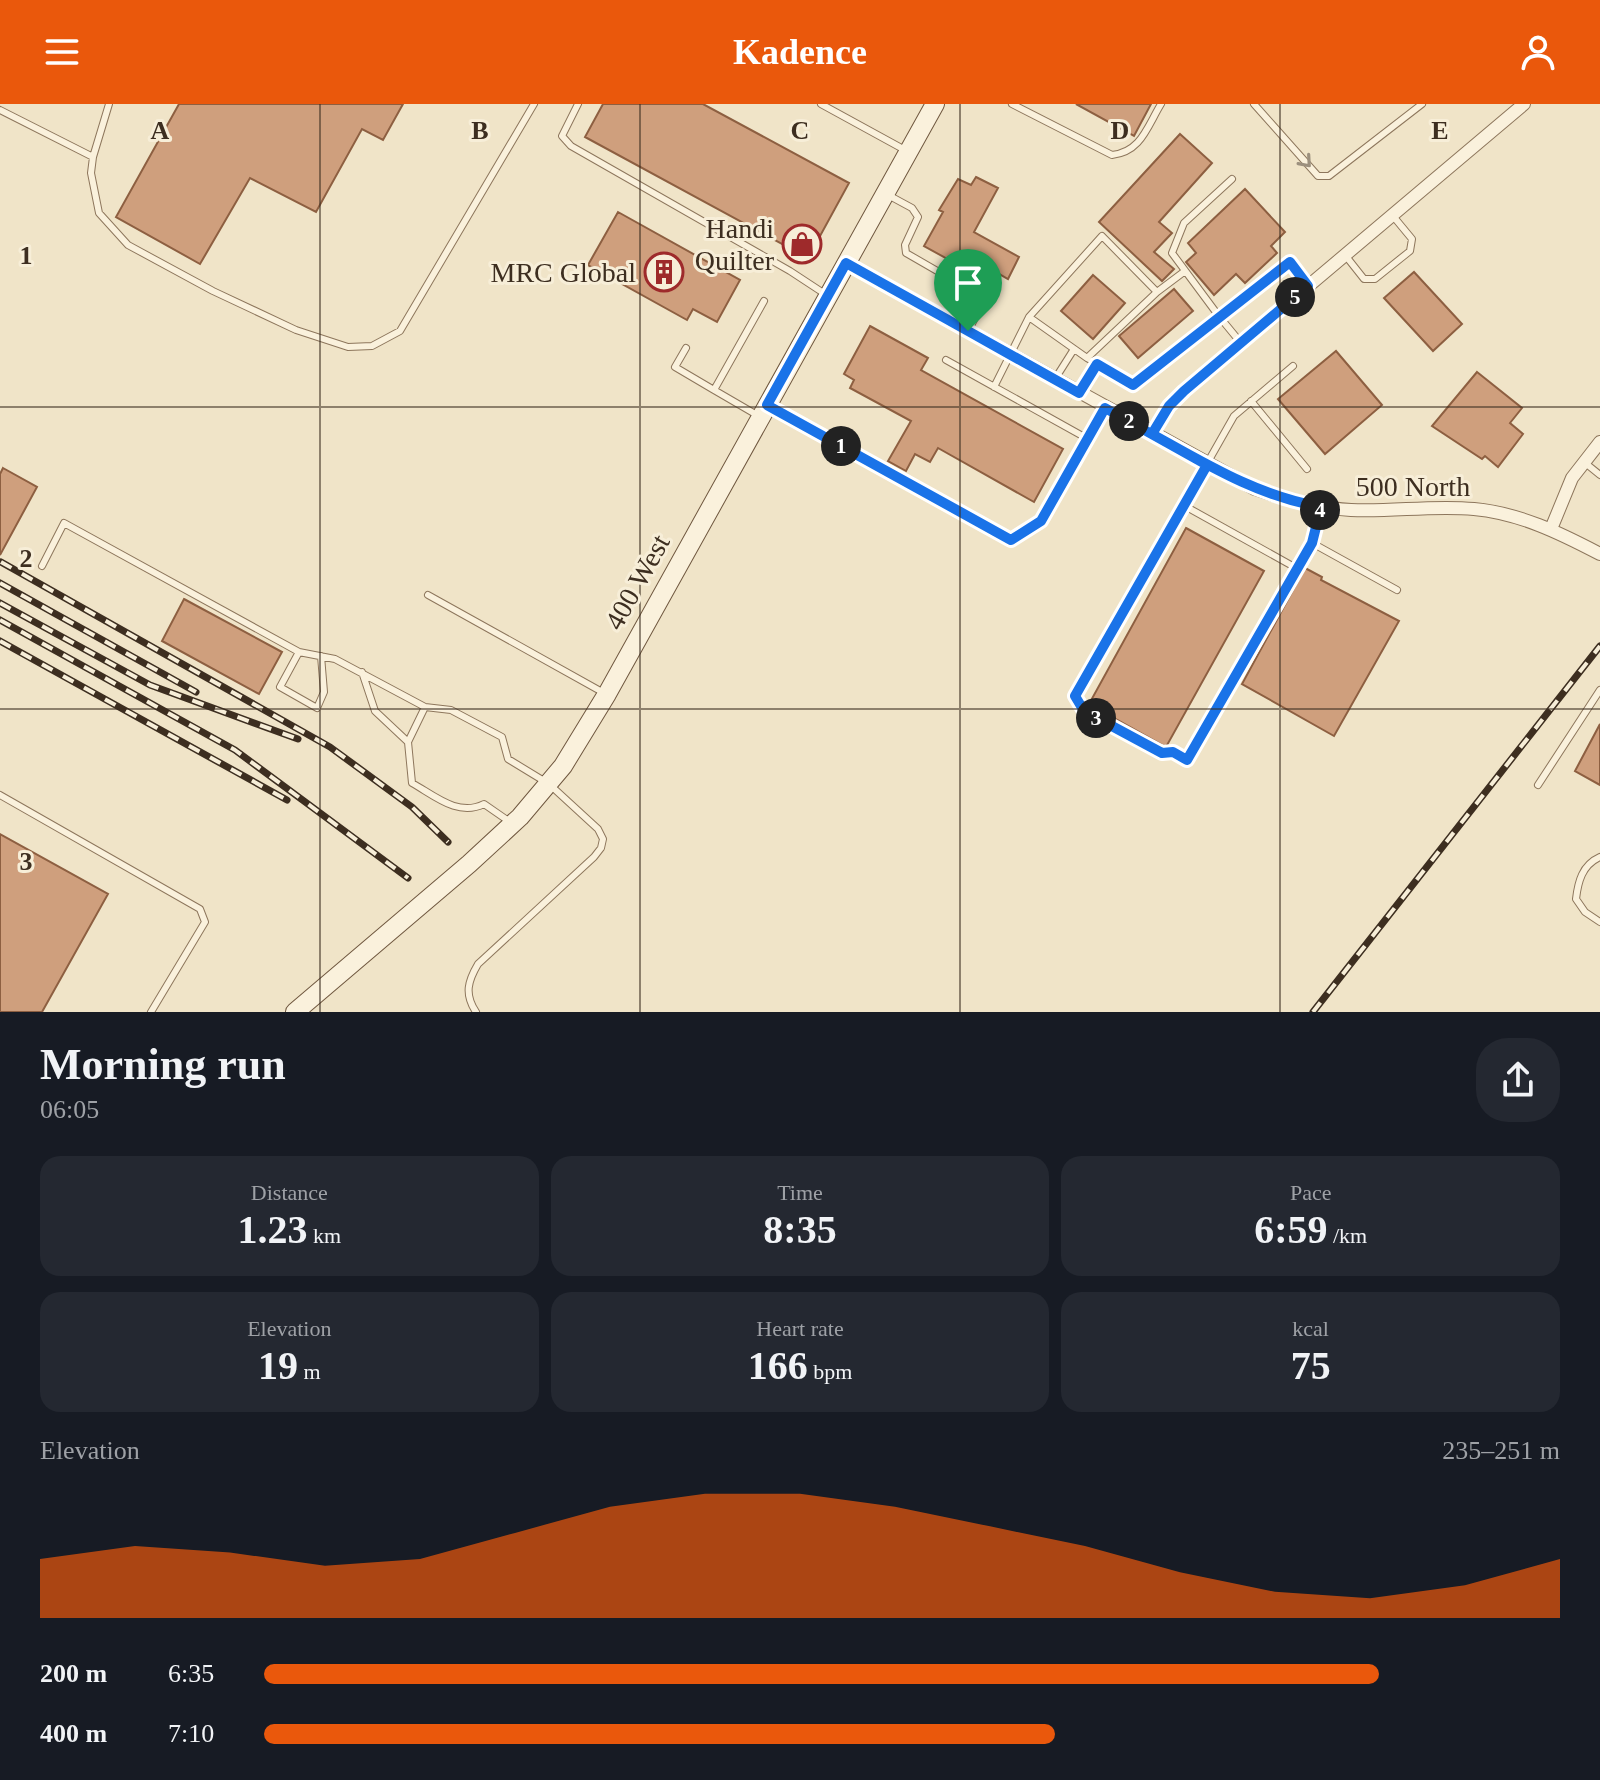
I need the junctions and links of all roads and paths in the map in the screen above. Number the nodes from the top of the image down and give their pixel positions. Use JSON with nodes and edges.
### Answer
{"nodes":[{"id":1,"x":109,"y":104,"type":"edge"},
{"id":2,"x":534,"y":104,"type":"edge"},
{"id":3,"x":578,"y":104,"type":"edge"},
{"id":4,"x":821,"y":104,"type":"edge"},
{"id":5,"x":935,"y":104,"type":"edge"},
{"id":6,"x":1012,"y":104,"type":"edge"},
{"id":7,"x":1161,"y":104,"type":"edge"},
{"id":8,"x":1254,"y":104,"type":"edge"},
{"id":9,"x":1422,"y":104,"type":"edge"},
{"id":10,"x":1524,"y":104,"type":"edge"},
{"id":11,"x":0,"y":110,"type":"edge"},
{"id":12,"x":908,"y":152,"type":"junction"},
{"id":13,"x":93,"y":157,"type":"junction"},
{"id":14,"x":1232,"y":179,"type":"dead end"},
{"id":15,"x":885,"y":193,"type":"junction"},
{"id":16,"x":1392,"y":215,"type":"junction"},
{"id":17,"x":1345,"y":255,"type":"junction"},
{"id":18,"x":846,"y":263,"type":"junction"},
{"id":19,"x":1185,"y":271,"type":"junction"},
{"id":20,"x":1308,"y":286,"type":"junction"},
{"id":21,"x":1157,"y":292,"type":"junction"},
{"id":22,"x":828,"y":296,"type":"junction"},
{"id":23,"x":764,"y":301,"type":"dead end"},
{"id":24,"x":1218,"y":315,"type":"junction"},
{"id":25,"x":1029,"y":317,"type":"junction"},
{"id":26,"x":968,"y":331,"type":"junction"},
{"id":27,"x":1241,"y":343,"type":"junction"},
{"id":28,"x":686,"y":348,"type":"dead end"},
{"id":29,"x":1074,"y":349,"type":"junction"},
{"id":30,"x":1009,"y":354,"type":"junction"},
{"id":31,"x":1087,"y":358,"type":"junction"},
{"id":32,"x":946,"y":360,"type":"dead end"},
{"id":33,"x":1097,"y":364,"type":"junction"},
{"id":34,"x":1293,"y":366,"type":"dead end"},
{"id":35,"x":1055,"y":379,"type":"junction"},
{"id":36,"x":994,"y":387,"type":"junction"},
{"id":37,"x":714,"y":390,"type":"junction"},
{"id":38,"x":1079,"y":393,"type":"junction"},
{"id":39,"x":1251,"y":401,"type":"junction"},
{"id":40,"x":1105,"y":408,"type":"junction"},
{"id":41,"x":764,"y":411,"type":"junction"},
{"id":42,"x":1152,"y":434,"type":"junction"},
{"id":43,"x":1088,"y":439,"type":"junction"},
{"id":44,"x":1600,"y":442,"type":"edge"},
{"id":45,"x":1584,"y":462,"type":"junction"},
{"id":46,"x":1207,"y":465,"type":"junction"},
{"id":47,"x":1307,"y":469,"type":"dead end"},
{"id":48,"x":1600,"y":475,"type":"edge"},
{"id":49,"x":1183,"y":505,"type":"junction"},
{"id":50,"x":1321,"y":507,"type":"junction"},
{"id":51,"x":1551,"y":529,"type":"junction"},
{"id":52,"x":1312,"y":543,"type":"junction"},
{"id":53,"x":1600,"y":554,"type":"edge"},
{"id":54,"x":42,"y":566,"type":"dead end"},
{"id":55,"x":1298,"y":569,"type":"junction"},
{"id":56,"x":1397,"y":590,"type":"dead end"},
{"id":57,"x":428,"y":595,"type":"dead end"},
{"id":58,"x":299,"y":652,"type":"junction"},
{"id":59,"x":321,"y":656,"type":"junction"},
{"id":60,"x":362,"y":672,"type":"junction"},
{"id":61,"x":1600,"y":690,"type":"edge"},
{"id":62,"x":607,"y":694,"type":"junction"},
{"id":63,"x":425,"y":707,"type":"junction"},
{"id":64,"x":408,"y":742,"type":"junction"},
{"id":65,"x":549,"y":784,"type":"junction"},
{"id":66,"x":1538,"y":785,"type":"dead end"},
{"id":67,"x":0,"y":795,"type":"edge"},
{"id":68,"x":513,"y":824,"type":"junction"},
{"id":69,"x":1600,"y":857,"type":"edge"},
{"id":70,"x":1600,"y":922,"type":"edge"},
{"id":71,"x":151,"y":1012,"type":"edge"},
{"id":72,"x":295,"y":1012,"type":"edge"},
{"id":73,"x":476,"y":1012,"type":"edge"}],
"edges":[{"from":1,"to":13,"type":"lane"},
{"from":2,"to":13,"type":"lane"},
{"from":3,"to":22,"type":"lane"},
{"from":4,"to":12,"type":"lane"},
{"from":5,"to":12,"type":"street","name":"400 West"},
{"from":6,"to":7,"type":"lane"},
{"from":8,"to":9,"type":"lane","one_way":true},
{"from":10,"to":16,"type":"street"},
{"from":11,"to":13,"type":"lane"},
{"from":12,"to":15,"type":"street","name":"400 West"},
{"from":14,"to":19,"type":"lane"},
{"from":15,"to":18,"type":"street","name":"400 West"},
{"from":15,"to":26,"type":"lane"},
{"from":16,"to":17,"type":"street"},
{"from":16,"to":17,"type":"lane"},
{"from":17,"to":20,"type":"street"},
{"from":18,"to":22,"type":"street","name":"400 West"},
{"from":18,"to":26,"type":"street","name":"500 North"},
{"from":19,"to":21,"type":"lane"},
{"from":19,"to":24,"type":"lane"},
{"from":20,"to":24,"type":"lane"},
{"from":20,"to":27,"type":"street"},
{"from":21,"to":25,"type":"lane"},
{"from":21,"to":31,"type":"lane"},
{"from":22,"to":41,"type":"street","name":"400 West"},
{"from":23,"to":37,"type":"lane"},
{"from":24,"to":27,"type":"lane"},
{"from":24,"to":33,"type":"lane"},
{"from":25,"to":29,"type":"lane"},
{"from":25,"to":30,"type":"lane"},
{"from":26,"to":30,"type":"street","name":"500 North"},
{"from":27,"to":42,"type":"street"},
{"from":28,"to":37,"type":"lane"},
{"from":29,"to":31,"type":"lane"},
{"from":29,"to":35,"type":"lane"},
{"from":30,"to":35,"type":"street","name":"500 North"},
{"from":30,"to":36,"type":"lane"},
{"from":31,"to":33,"type":"lane"},
{"from":32,"to":36,"type":"lane"},
{"from":33,"to":38,"type":"lane"},
{"from":34,"to":39,"type":"lane"},
{"from":35,"to":38,"type":"street","name":"500 North"},
{"from":36,"to":43,"type":"lane"},
{"from":37,"to":41,"type":"lane"},
{"from":38,"to":40,"type":"street","name":"500 North"},
{"from":39,"to":46,"type":"lane"},
{"from":39,"to":47,"type":"lane"},
{"from":40,"to":42,"type":"street","name":"500 North"},
{"from":40,"to":43,"type":"lane"},
{"from":41,"to":43,"type":"lane"},
{"from":41,"to":62,"type":"street","name":"400 West"},
{"from":42,"to":46,"type":"street","name":"500 North"},
{"from":44,"to":45,"type":"street"},
{"from":45,"to":48,"type":"lane"},
{"from":45,"to":51,"type":"street"},
{"from":46,"to":49,"type":"lane"},
{"from":46,"to":50,"type":"street","name":"500 North"},
{"from":49,"to":55,"type":"lane"},
{"from":49,"to":55,"type":"lane"},
{"from":50,"to":51,"type":"street","name":"500 North"},
{"from":50,"to":52,"type":"lane"},
{"from":51,"to":53,"type":"street","name":"500 North"},
{"from":52,"to":55,"type":"lane"},
{"from":52,"to":56,"type":"lane"},
{"from":54,"to":58,"type":"lane"},
{"from":57,"to":62,"type":"lane"},
{"from":58,"to":59,"type":"lane"},
{"from":58,"to":59,"type":"lane"},
{"from":59,"to":60,"type":"lane"},
{"from":60,"to":63,"type":"lane"},
{"from":60,"to":64,"type":"lane"},
{"from":61,"to":66,"type":"lane"},
{"from":62,"to":65,"type":"street","name":"400 West"},
{"from":63,"to":64,"type":"lane"},
{"from":63,"to":65,"type":"lane"},
{"from":64,"to":68,"type":"lane"},
{"from":65,"to":68,"type":"street","name":"400 West"},
{"from":65,"to":73,"type":"lane"},
{"from":67,"to":71,"type":"lane"},
{"from":68,"to":72,"type":"street","name":"400 West"},
{"from":69,"to":70,"type":"lane"}]}
